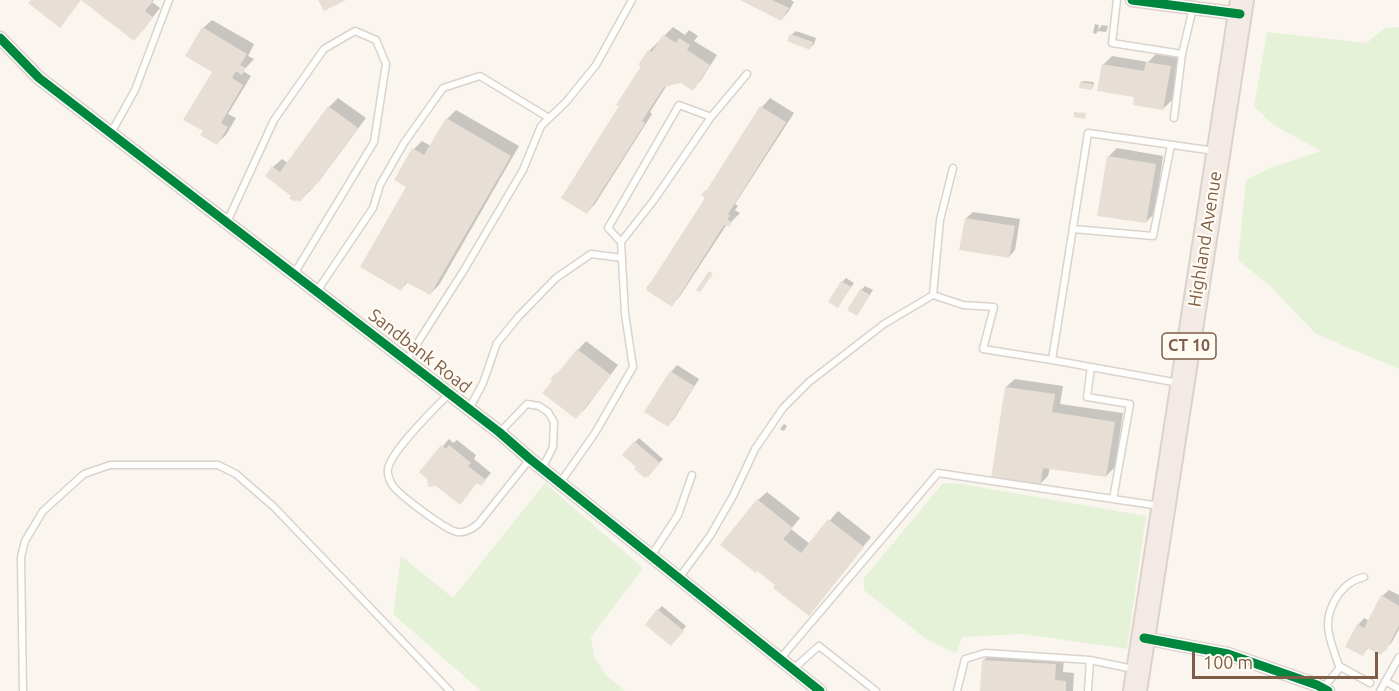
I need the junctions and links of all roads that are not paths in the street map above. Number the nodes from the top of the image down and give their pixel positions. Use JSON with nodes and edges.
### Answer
{"nodes":[{"id":1,"x":169,"y":0,"type":"edge"},
{"id":2,"x":632,"y":0,"type":"edge"},
{"id":3,"x":1117,"y":0,"type":"edge"},
{"id":4,"x":1132,"y":0,"type":"edge"},
{"id":5,"x":1241,"y":7,"type":"edge"},
{"id":6,"x":1193,"y":8,"type":"junction"},
{"id":7,"x":0,"y":38,"type":"edge"},
{"id":8,"x":1182,"y":54,"type":"junction"},
{"id":9,"x":747,"y":74,"type":"dead end"},
{"id":10,"x":711,"y":117,"type":"junction"},
{"id":11,"x":1174,"y":117,"type":"dead end"},
{"id":12,"x":549,"y":118,"type":"junction"},
{"id":13,"x":111,"y":133,"type":"junction"},
{"id":14,"x":1171,"y":145,"type":"junction"},
{"id":15,"x":1218,"y":152,"type":"junction"},
{"id":16,"x":953,"y":168,"type":"dead end"},
{"id":17,"x":227,"y":223,"type":"junction"},
{"id":18,"x":1073,"y":230,"type":"junction"},
{"id":19,"x":621,"y":242,"type":"junction"},
{"id":20,"x":622,"y":258,"type":"junction"},
{"id":21,"x":293,"y":274,"type":"junction"},
{"id":22,"x":316,"y":292,"type":"junction"},
{"id":23,"x":933,"y":295,"type":"junction"},
{"id":24,"x":1052,"y":360,"type":"junction"},
{"id":25,"x":406,"y":361,"type":"junction"},
{"id":26,"x":1091,"y":367,"type":"junction"},
{"id":27,"x":1183,"y":383,"type":"junction"},
{"id":28,"x":448,"y":394,"type":"junction"},
{"id":29,"x":468,"y":410,"type":"junction"},
{"id":30,"x":499,"y":432,"type":"junction"},
{"id":31,"x":530,"y":459,"type":"junction"},
{"id":32,"x":542,"y":469,"type":"junction"},
{"id":33,"x":692,"y":475,"type":"dead end"},
{"id":34,"x":560,"y":483,"type":"junction"},
{"id":35,"x":1113,"y":499,"type":"junction"},
{"id":36,"x":1164,"y":507,"type":"junction"},
{"id":37,"x":651,"y":556,"type":"junction"},
{"id":38,"x":1364,"y":577,"type":"dead end"},
{"id":39,"x":679,"y":578,"type":"junction"},
{"id":40,"x":1144,"y":638,"type":"junction"},
{"id":41,"x":1399,"y":657,"type":"edge"},
{"id":42,"x":780,"y":659,"type":"junction"},
{"id":43,"x":1090,"y":660,"type":"junction"},
{"id":44,"x":1339,"y":666,"type":"junction"},
{"id":45,"x":794,"y":669,"type":"junction"},
{"id":46,"x":1137,"y":680,"type":"edge"},
{"id":47,"x":1385,"y":681,"type":"junction"},
{"id":48,"x":1370,"y":682,"type":"dead end"},
{"id":49,"x":1399,"y":689,"type":"edge"},
{"id":50,"x":1325,"y":690,"type":"edge"},
{"id":51,"x":23,"y":691,"type":"edge"},
{"id":52,"x":450,"y":691,"type":"edge"},
{"id":53,"x":820,"y":691,"type":"edge"},
{"id":54,"x":876,"y":691,"type":"edge"},
{"id":55,"x":957,"y":691,"type":"edge"},
{"id":56,"x":1088,"y":691,"type":"edge"},
{"id":57,"x":1380,"y":691,"type":"edge"}],
"edges":[{"from":1,"to":13,"type":"lane"},
{"from":2,"to":12,"type":"lane"},
{"from":3,"to":8,"type":"lane"},
{"from":4,"to":6,"type":"street"},
{"from":5,"to":6,"type":"street"},
{"from":5,"to":15,"type":"highway","name":"Highland Avenue","number":"CT 10"},
{"from":6,"to":8,"type":"lane"},
{"from":7,"to":13,"type":"street","name":"Sandbank Road"},
{"from":8,"to":11,"type":"lane"},
{"from":9,"to":10,"type":"lane"},
{"from":10,"to":19,"type":"lane"},
{"from":10,"to":19,"type":"lane"},
{"from":12,"to":22,"type":"lane"},
{"from":12,"to":25,"type":"lane"},
{"from":13,"to":17,"type":"street","name":"Sandbank Road"},
{"from":14,"to":15,"type":"lane"},
{"from":14,"to":18,"type":"lane"},
{"from":14,"to":18,"type":"lane"},
{"from":15,"to":27,"type":"highway","name":"Highland Avenue","number":"CT 10"},
{"from":16,"to":23,"type":"lane"},
{"from":17,"to":21,"type":"street","name":"Sandbank Road"},
{"from":17,"to":21,"type":"lane"},
{"from":18,"to":24,"type":"lane"},
{"from":19,"to":20,"type":"lane"},
{"from":20,"to":29,"type":"lane"},
{"from":20,"to":34,"type":"lane"},
{"from":21,"to":22,"type":"street","name":"Sandbank Road"},
{"from":22,"to":25,"type":"street","name":"Sandbank Road"},
{"from":23,"to":24,"type":"lane"},
{"from":23,"to":39,"type":"lane"},
{"from":24,"to":26,"type":"lane"},
{"from":25,"to":28,"type":"street","name":"Sandbank Road"},
{"from":26,"to":27,"type":"lane"},
{"from":26,"to":35,"type":"lane"},
{"from":27,"to":36,"type":"highway","name":"Highland Avenue","number":"CT 10"},
{"from":28,"to":29,"type":"street","name":"Sandbank Road"},
{"from":28,"to":31,"type":"lane"},
{"from":29,"to":30,"type":"street","name":"Sandbank Road"},
{"from":30,"to":31,"type":"street","name":"Sandbank Road"},
{"from":30,"to":32,"type":"lane"},
{"from":31,"to":32,"type":"street","name":"Sandbank Road"},
{"from":32,"to":34,"type":"street","name":"Sandbank Road"},
{"from":33,"to":37,"type":"lane"},
{"from":34,"to":37,"type":"street","name":"Sandbank Road"},
{"from":35,"to":36,"type":"lane"},
{"from":35,"to":42,"type":"lane"},
{"from":36,"to":40,"type":"highway","name":"Highland Avenue","number":"CT 10"},
{"from":37,"to":39,"type":"street","name":"Sandbank Road"},
{"from":38,"to":44,"type":"lane"},
{"from":39,"to":42,"type":"street","name":"Sandbank Road"},
{"from":40,"to":46,"type":"highway","name":"Highland Avenue","number":"CT 10"},
{"from":40,"to":50,"type":"street"},
{"from":41,"to":47,"type":"lane"},
{"from":42,"to":45,"type":"street","name":"Sandbank Road"},
{"from":43,"to":46,"type":"lane"},
{"from":43,"to":55,"type":"lane"},
{"from":43,"to":56,"type":"lane"},
{"from":44,"to":48,"type":"lane"},
{"from":44,"to":50,"type":"lane"},
{"from":45,"to":53,"type":"street","name":"Sandbank Road"},
{"from":45,"to":54,"type":"lane"},
{"from":47,"to":49,"type":"lane"},
{"from":47,"to":57,"type":"lane"},
{"from":51,"to":52,"type":"lane"}]}
